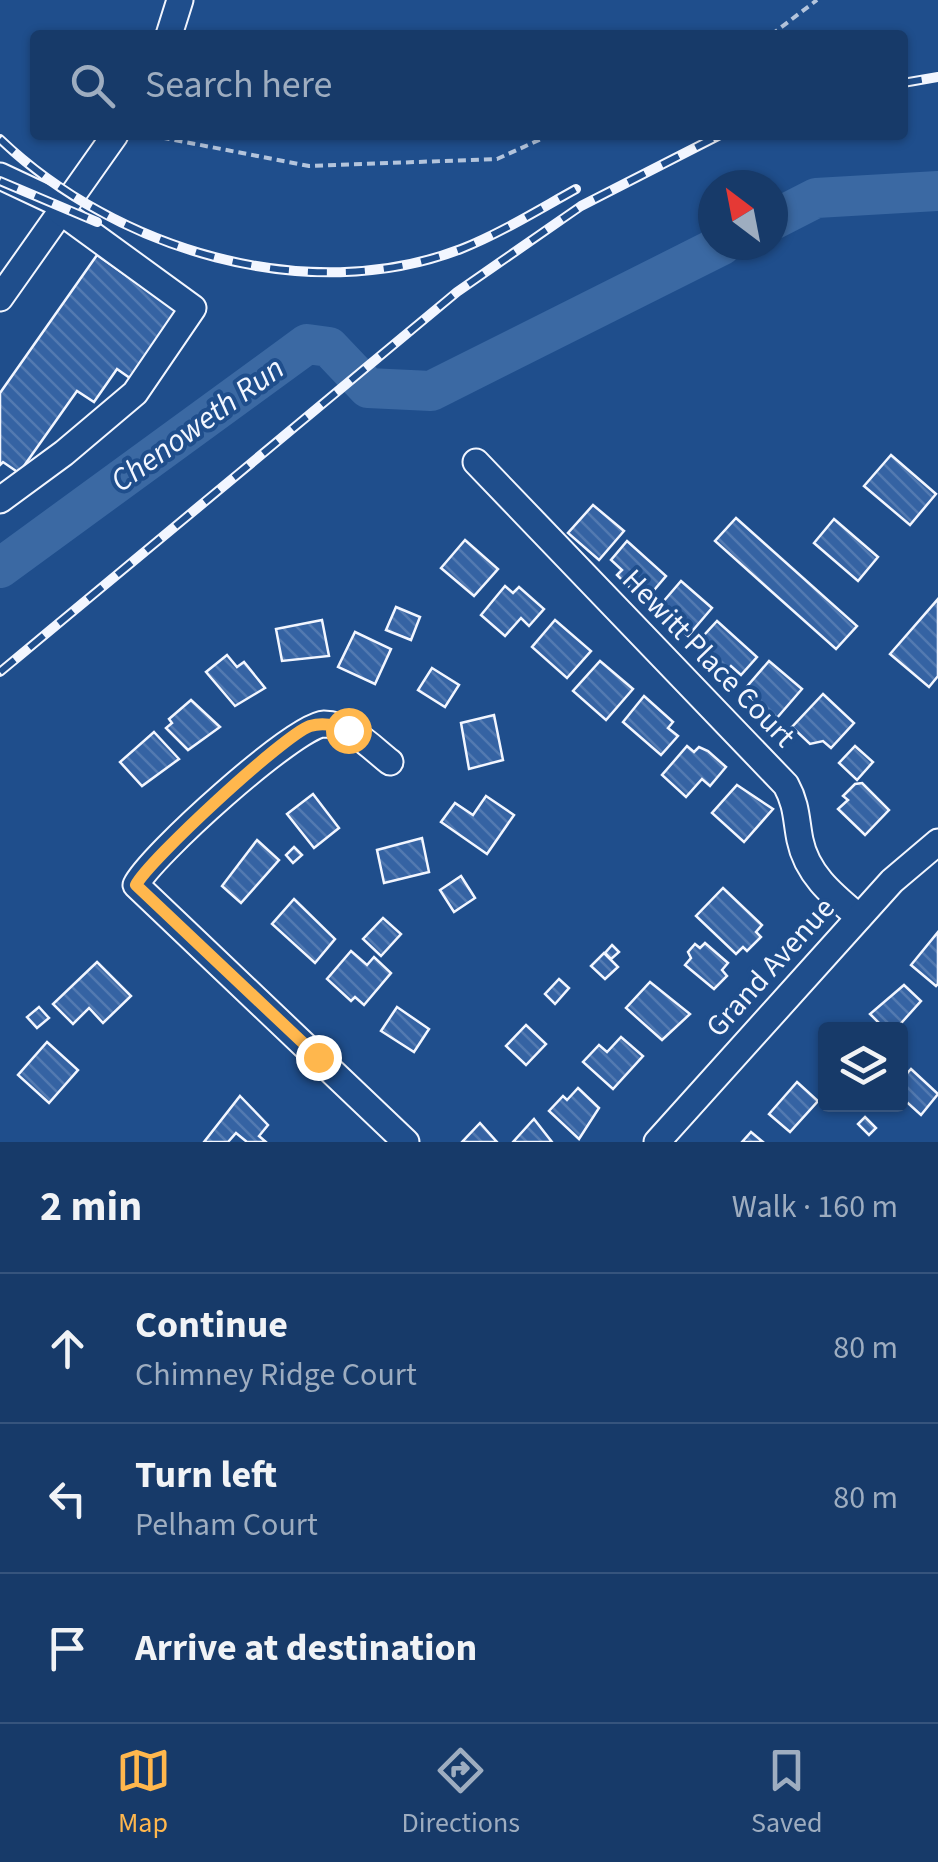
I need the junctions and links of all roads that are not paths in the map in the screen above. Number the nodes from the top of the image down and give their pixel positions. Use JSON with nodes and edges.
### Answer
{"nodes":[{"id":1,"x":180,"y":0,"type":"edge"},
{"id":2,"x":171,"y":30,"type":"edge"},
{"id":3,"x":110,"y":140,"type":"edge"},
{"id":4,"x":0,"y":176,"type":"edge"},
{"id":5,"x":62,"y":209,"type":"junction"},
{"id":6,"x":0,"y":298,"type":"edge"},
{"id":7,"x":476,"y":462,"type":"dead end"},
{"id":8,"x":0,"y":500,"type":"edge"},
{"id":9,"x":390,"y":762,"type":"dead end"},
{"id":10,"x":938,"y":842,"type":"edge"},
{"id":11,"x":859,"y":918,"type":"junction"},
{"id":12,"x":406,"y":1142,"type":"edge"},
{"id":13,"x":657,"y":1142,"type":"edge"}],
"edges":[{"from":1,"to":2,"type":"street"},
{"from":3,"to":5,"type":"street"},
{"from":4,"to":5,"type":"street"},
{"from":5,"to":6,"type":"street"},
{"from":5,"to":8,"type":"street"},
{"from":7,"to":11,"type":"street","name":"Hewitt Place Court"},
{"from":9,"to":12,"type":"street"},
{"from":10,"to":11,"type":"street","name":"Grand Avenue"},
{"from":11,"to":13,"type":"street","name":"Grand Avenue"}]}
